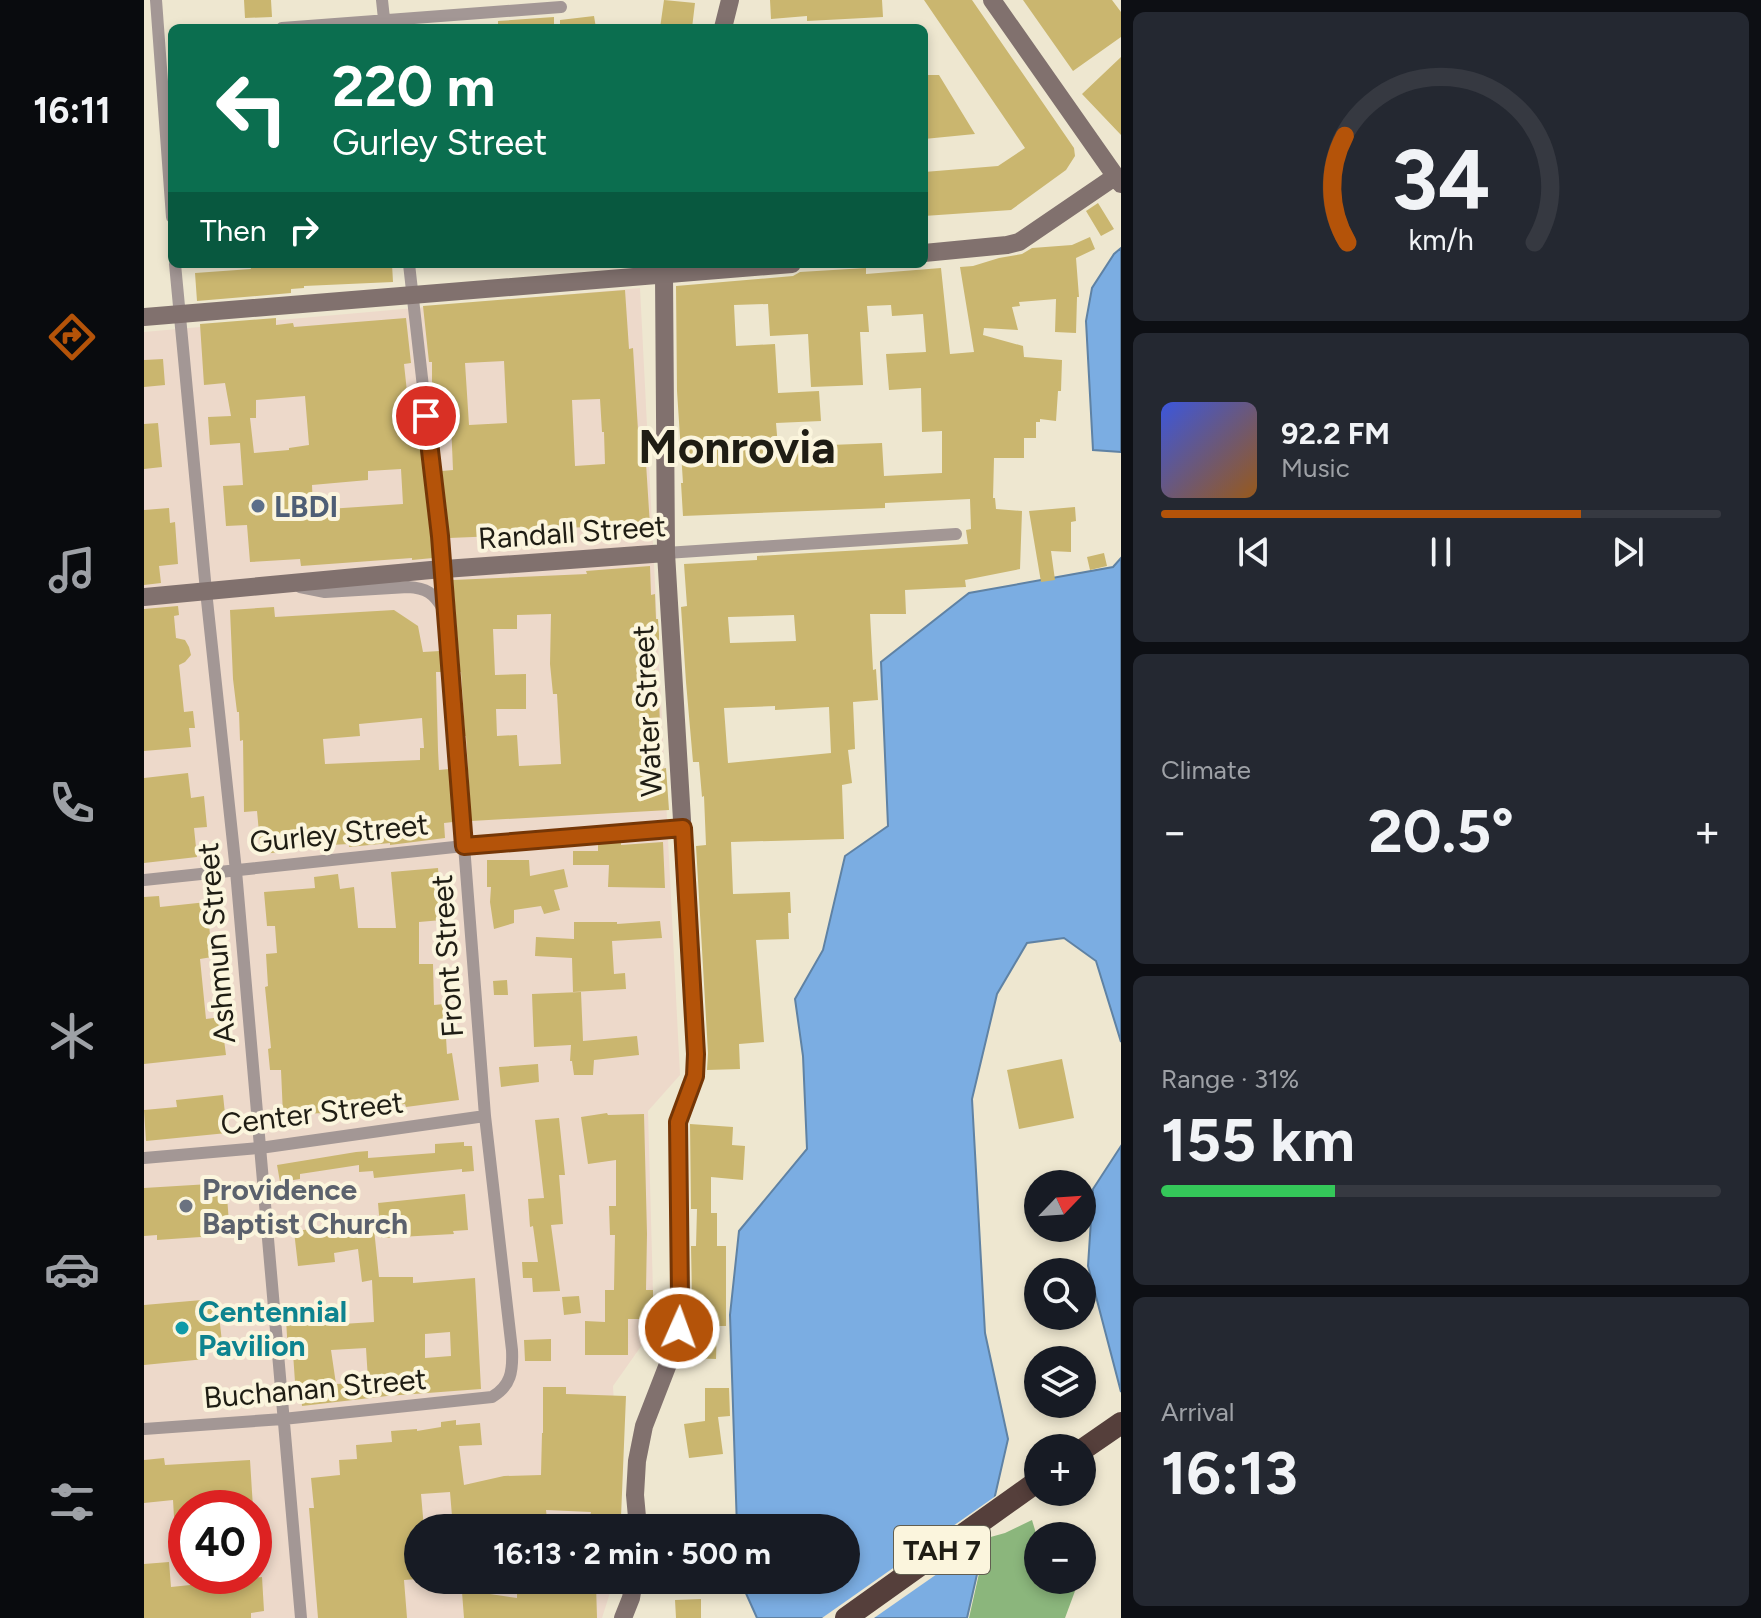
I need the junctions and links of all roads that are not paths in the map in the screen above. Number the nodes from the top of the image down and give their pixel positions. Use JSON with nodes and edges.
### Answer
{"nodes":[{"id":1,"x":156,"y":0,"type":"edge"},
{"id":2,"x":382,"y":0,"type":"edge"},
{"id":3,"x":730,"y":0,"type":"edge"},
{"id":4,"x":992,"y":0,"type":"edge"},
{"id":5,"x":561,"y":7,"type":"dead end"},
{"id":6,"x":384,"y":24,"type":"edge"},
{"id":7,"x":394,"y":24,"type":"edge"},
{"id":8,"x":724,"y":24,"type":"edge"},
{"id":9,"x":168,"y":163,"type":"edge"},
{"id":10,"x":1118,"y":180,"type":"edge"},
{"id":11,"x":928,"y":253,"type":"edge"},
{"id":12,"x":175,"y":268,"type":"edge"},
{"id":13,"x":409,"y":268,"type":"edge"},
{"id":14,"x":708,"y":268,"type":"edge"},
{"id":15,"x":666,"y":270,"type":"edge"},
{"id":16,"x":412,"y":296,"type":"junction"},
{"id":17,"x":179,"y":314,"type":"junction"},
{"id":18,"x":144,"y":317,"type":"edge"},
{"id":19,"x":956,"y":534,"type":"dead end"},
{"id":20,"x":666,"y":553,"type":"junction"},
{"id":21,"x":289,"y":585,"type":"junction"},
{"id":22,"x":206,"y":591,"type":"junction"},
{"id":23,"x":144,"y":597,"type":"edge"},
{"id":24,"x":446,"y":614,"type":"junction"},
{"id":25,"x":683,"y":828,"type":"junction"},
{"id":26,"x":464,"y":846,"type":"junction"},
{"id":27,"x":236,"y":871,"type":"junction"},
{"id":28,"x":144,"y":880,"type":"edge"},
{"id":29,"x":485,"y":1116,"type":"junction"},
{"id":30,"x":260,"y":1148,"type":"junction"},
{"id":31,"x":144,"y":1158,"type":"edge"},
{"id":32,"x":492,"y":1397,"type":"joint"},
{"id":33,"x":283,"y":1419,"type":"junction"},
{"id":34,"x":1121,"y":1423,"type":"edge"},
{"id":35,"x":144,"y":1429,"type":"edge"},
{"id":36,"x":1096,"y":1440,"type":"edge"},
{"id":37,"x":1024,"y":1491,"type":"edge"},
{"id":38,"x":637,"y":1514,"type":"edge"},
{"id":39,"x":632,"y":1594,"type":"edge"},
{"id":40,"x":301,"y":1618,"type":"edge"},
{"id":41,"x":623,"y":1618,"type":"edge"},
{"id":42,"x":846,"y":1618,"type":"edge"}],
"edges":[{"from":1,"to":9,"type":"street"},
{"from":2,"to":6,"type":"street"},
{"from":3,"to":8,"type":"street"},
{"from":4,"to":10,"type":"street"},
{"from":5,"to":7,"type":"street"},
{"from":10,"to":11,"type":"street"},
{"from":12,"to":17,"type":"street","name":"Ashmun Street"},
{"from":13,"to":16,"type":"street","name":"Front Street"},
{"from":14,"to":15,"type":"street"},
{"from":15,"to":16,"type":"street"},
{"from":15,"to":20,"type":"street","name":"Water Street"},
{"from":16,"to":17,"type":"street"},
{"from":16,"to":24,"type":"street","name":"Front Street"},
{"from":17,"to":18,"type":"street"},
{"from":17,"to":22,"type":"street","name":"Ashmun Street"},
{"from":19,"to":20,"type":"street","name":"Randall Street"},
{"from":20,"to":21,"type":"street","name":"Randall Street"},
{"from":20,"to":25,"type":"street","name":"Water Street"},
{"from":21,"to":22,"type":"street","name":"Randall Street"},
{"from":21,"to":24,"type":"street"},
{"from":22,"to":23,"type":"street","name":"Randall Street"},
{"from":22,"to":27,"type":"street","name":"Ashmun Street"},
{"from":24,"to":26,"type":"street","name":"Front Street"},
{"from":25,"to":26,"type":"street","name":"Gurley Street"},
{"from":25,"to":38,"type":"street","name":"Water Street"},
{"from":26,"to":27,"type":"street","name":"Gurley Street"},
{"from":26,"to":29,"type":"street","name":"Front Street"},
{"from":27,"to":28,"type":"street","name":"Gurley Street"},
{"from":27,"to":30,"type":"street","name":"Ashmun Street"},
{"from":29,"to":30,"type":"street","name":"Center Street"},
{"from":29,"to":32,"type":"street","name":"Front Street"},
{"from":30,"to":31,"type":"street","name":"Center Street"},
{"from":30,"to":33,"type":"street","name":"Ashmun Street"},
{"from":32,"to":33,"type":"street","name":"Buchanan Street"},
{"from":33,"to":35,"type":"street","name":"Buchanan Street"},
{"from":33,"to":40,"type":"street","name":"Ashmun Street"},
{"from":34,"to":36,"type":"highway"},
{"from":37,"to":42,"type":"highway","number":"TAH 7"},
{"from":39,"to":41,"type":"street"}]}
